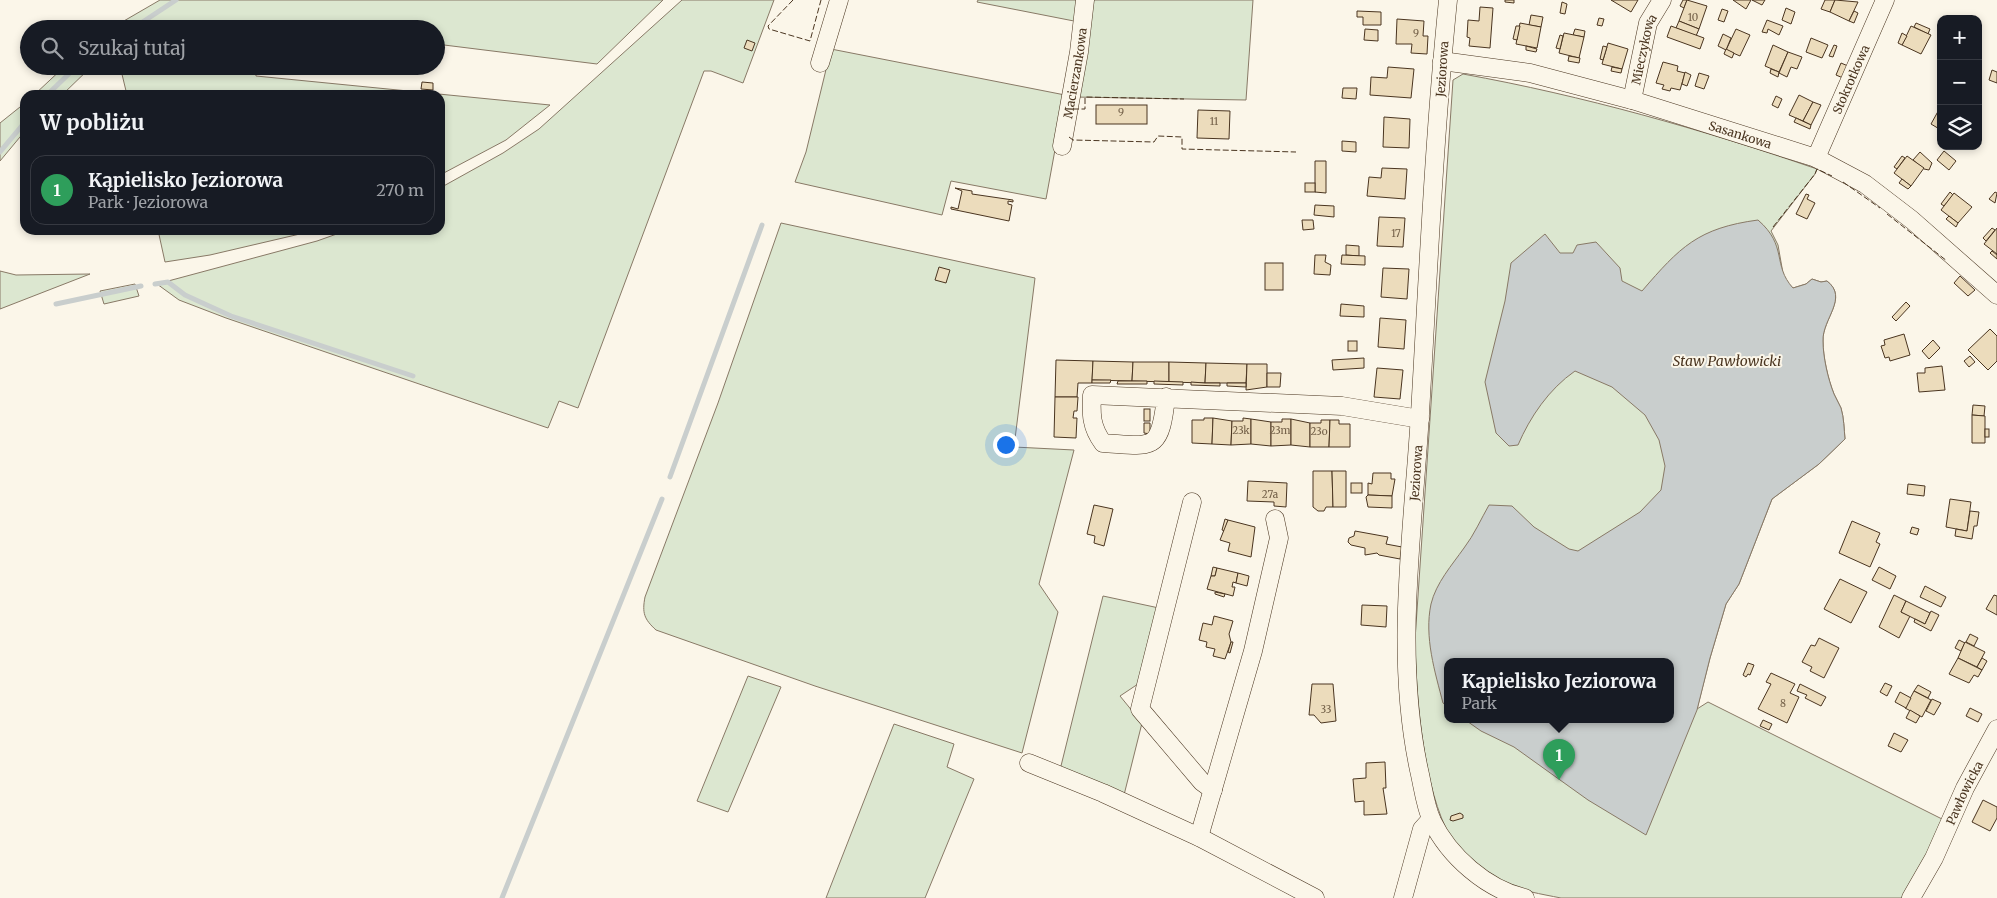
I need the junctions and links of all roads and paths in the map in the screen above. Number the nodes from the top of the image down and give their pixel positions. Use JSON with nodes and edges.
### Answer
{"nodes":[{"id":1,"x":839,"y":0,"type":"edge"},
{"id":2,"x":1085,"y":0,"type":"edge"},
{"id":3,"x":1448,"y":0,"type":"edge"},
{"id":4,"x":1662,"y":0,"type":"edge"},
{"id":5,"x":1885,"y":0,"type":"edge"},
{"id":6,"x":1442,"y":61,"type":"junction"},
{"id":7,"x":820,"y":63,"type":"dead end"},
{"id":8,"x":1632,"y":100,"type":"junction"},
{"id":9,"x":1062,"y":146,"type":"dead end"},
{"id":10,"x":1816,"y":158,"type":"junction"},
{"id":11,"x":1997,"y":294,"type":"edge"},
{"id":12,"x":1166,"y":398,"type":"junction"},
{"id":13,"x":1420,"y":418,"type":"junction"},
{"id":14,"x":1192,"y":502,"type":"dead end"},
{"id":15,"x":1275,"y":520,"type":"dead end"},
{"id":16,"x":1997,"y":729,"type":"edge"},
{"id":17,"x":1029,"y":763,"type":"dead end"},
{"id":18,"x":1213,"y":790,"type":"junction"},
{"id":19,"x":1431,"y":819,"type":"junction"},
{"id":20,"x":1199,"y":837,"type":"junction"},
{"id":21,"x":1315,"y":898,"type":"edge"},
{"id":22,"x":1403,"y":898,"type":"edge"},
{"id":23,"x":1525,"y":898,"type":"edge"},
{"id":24,"x":1911,"y":898,"type":"edge"}],
"edges":[{"from":1,"to":7,"type":"street"},
{"from":2,"to":9,"type":"street","name":"Macierzankowa"},
{"from":3,"to":6,"type":"street","name":"Jeziorowa"},
{"from":4,"to":8,"type":"street","name":"Mieczykowa"},
{"from":5,"to":10,"type":"street","name":"Stokrotkowa"},
{"from":6,"to":8,"type":"street","name":"Sasankowa"},
{"from":6,"to":13,"type":"street","name":"Jeziorowa"},
{"from":8,"to":10,"type":"street","name":"Sasankowa"},
{"from":10,"to":11,"type":"street","name":"Sasankowa"},
{"from":12,"to":12,"type":"street"},
{"from":12,"to":13,"type":"street"},
{"from":13,"to":19,"type":"street","name":"Jeziorowa"},
{"from":14,"to":18,"type":"street"},
{"from":15,"to":18,"type":"street"},
{"from":16,"to":24,"type":"street","name":"Pawłowicka"},
{"from":17,"to":20,"type":"street"},
{"from":18,"to":20,"type":"street"},
{"from":19,"to":22,"type":"street"},
{"from":19,"to":23,"type":"street","name":"Jeziorowa"},
{"from":20,"to":21,"type":"street"}]}
